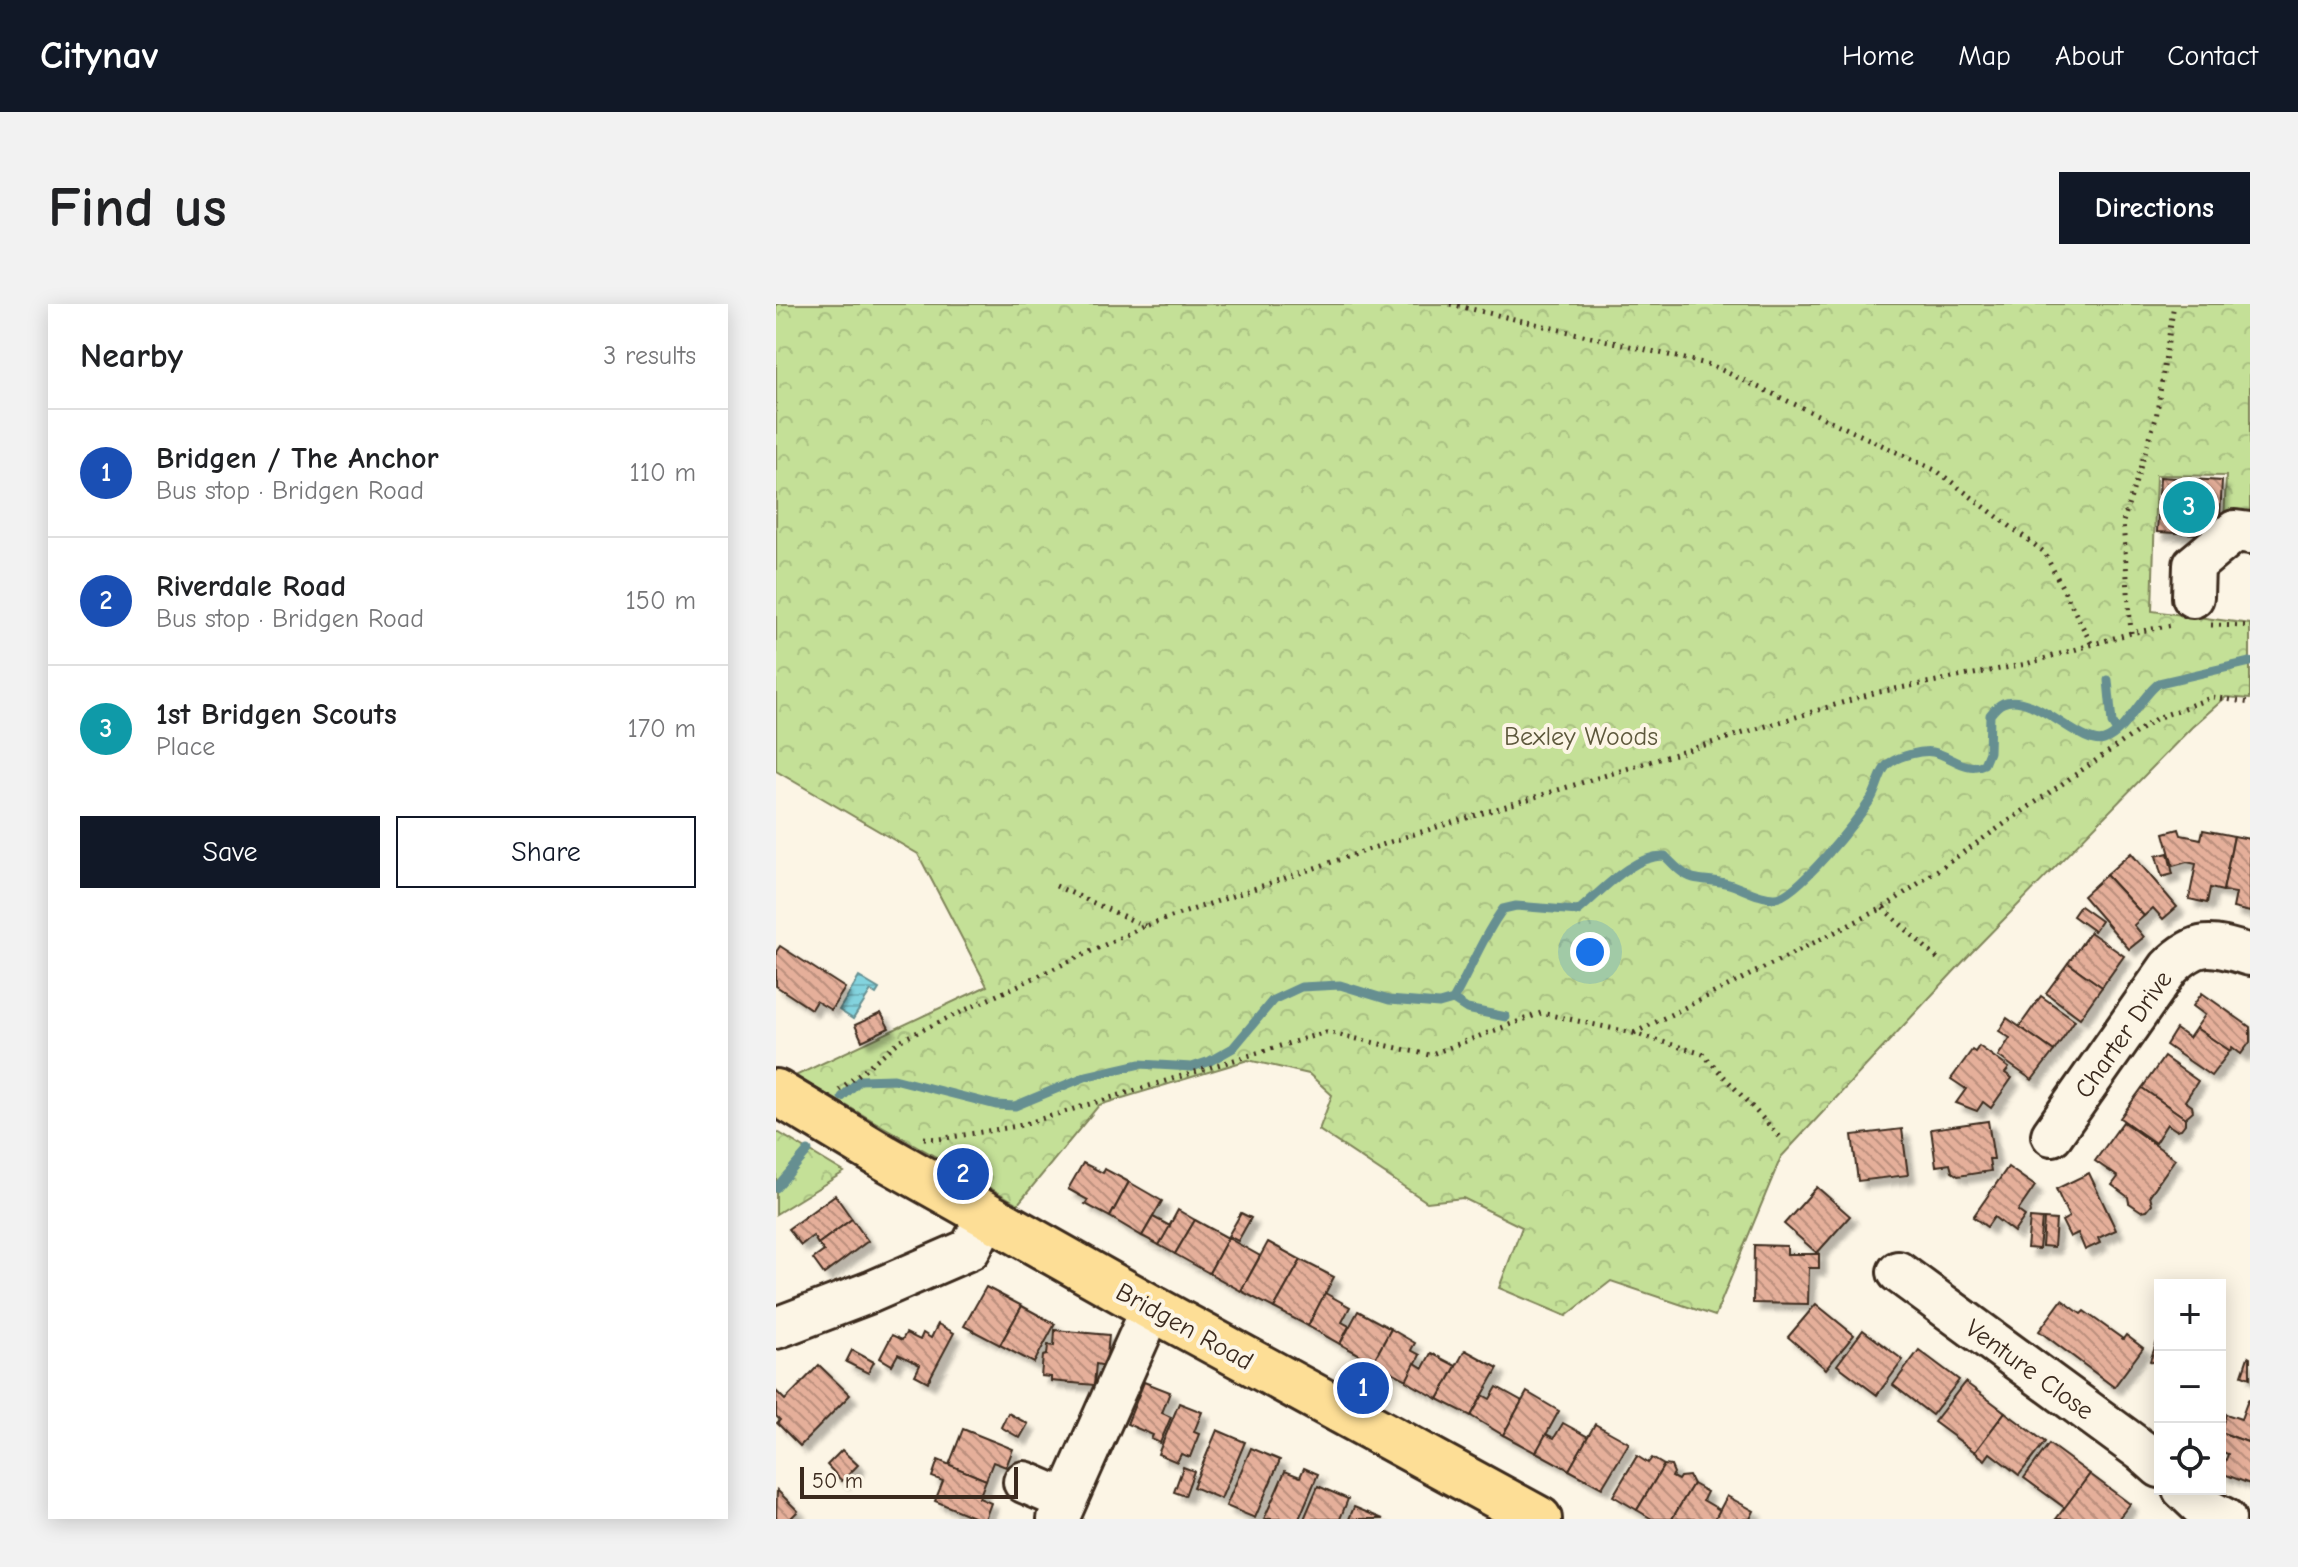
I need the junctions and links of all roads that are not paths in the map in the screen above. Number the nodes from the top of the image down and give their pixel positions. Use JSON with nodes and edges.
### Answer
{"nodes":[{"id":1,"x":2250,"y":533,"type":"edge"},
{"id":2,"x":2193,"y":616,"type":"road end"},
{"id":3,"x":2250,"y":955,"type":"edge"},
{"id":4,"x":776,"y":1092,"type":"edge"},
{"id":5,"x":2052,"y":1135,"type":"dead end"},
{"id":6,"x":987,"y":1216,"type":"junction"},
{"id":7,"x":1898,"y":1272,"type":"dead end"},
{"id":8,"x":1152,"y":1308,"type":"junction"},
{"id":9,"x":776,"y":1328,"type":"edge"},
{"id":10,"x":2154,"y":1462,"type":"edge"},
{"id":11,"x":1024,"y":1482,"type":"dead end"},
{"id":12,"x":2189,"y":1495,"type":"edge"},
{"id":13,"x":1062,"y":1510,"type":"edge"},
{"id":14,"x":1539,"y":1519,"type":"edge"},
{"id":15,"x":2225,"y":1519,"type":"edge"}],
"edges":[{"from":1,"to":2,"type":"street"},
{"from":3,"to":5,"type":"street","name":"Charter Drive"},
{"from":4,"to":6,"type":"main road","name":"Bridgen Road"},
{"from":6,"to":8,"type":"main road","name":"Bridgen Road"},
{"from":6,"to":9,"type":"street"},
{"from":7,"to":10,"type":"street","name":"Venture Close"},
{"from":8,"to":13,"type":"street"},
{"from":8,"to":14,"type":"main road","name":"Bridgen Road"},
{"from":11,"to":13,"type":"street"},
{"from":12,"to":15,"type":"street"}]}
